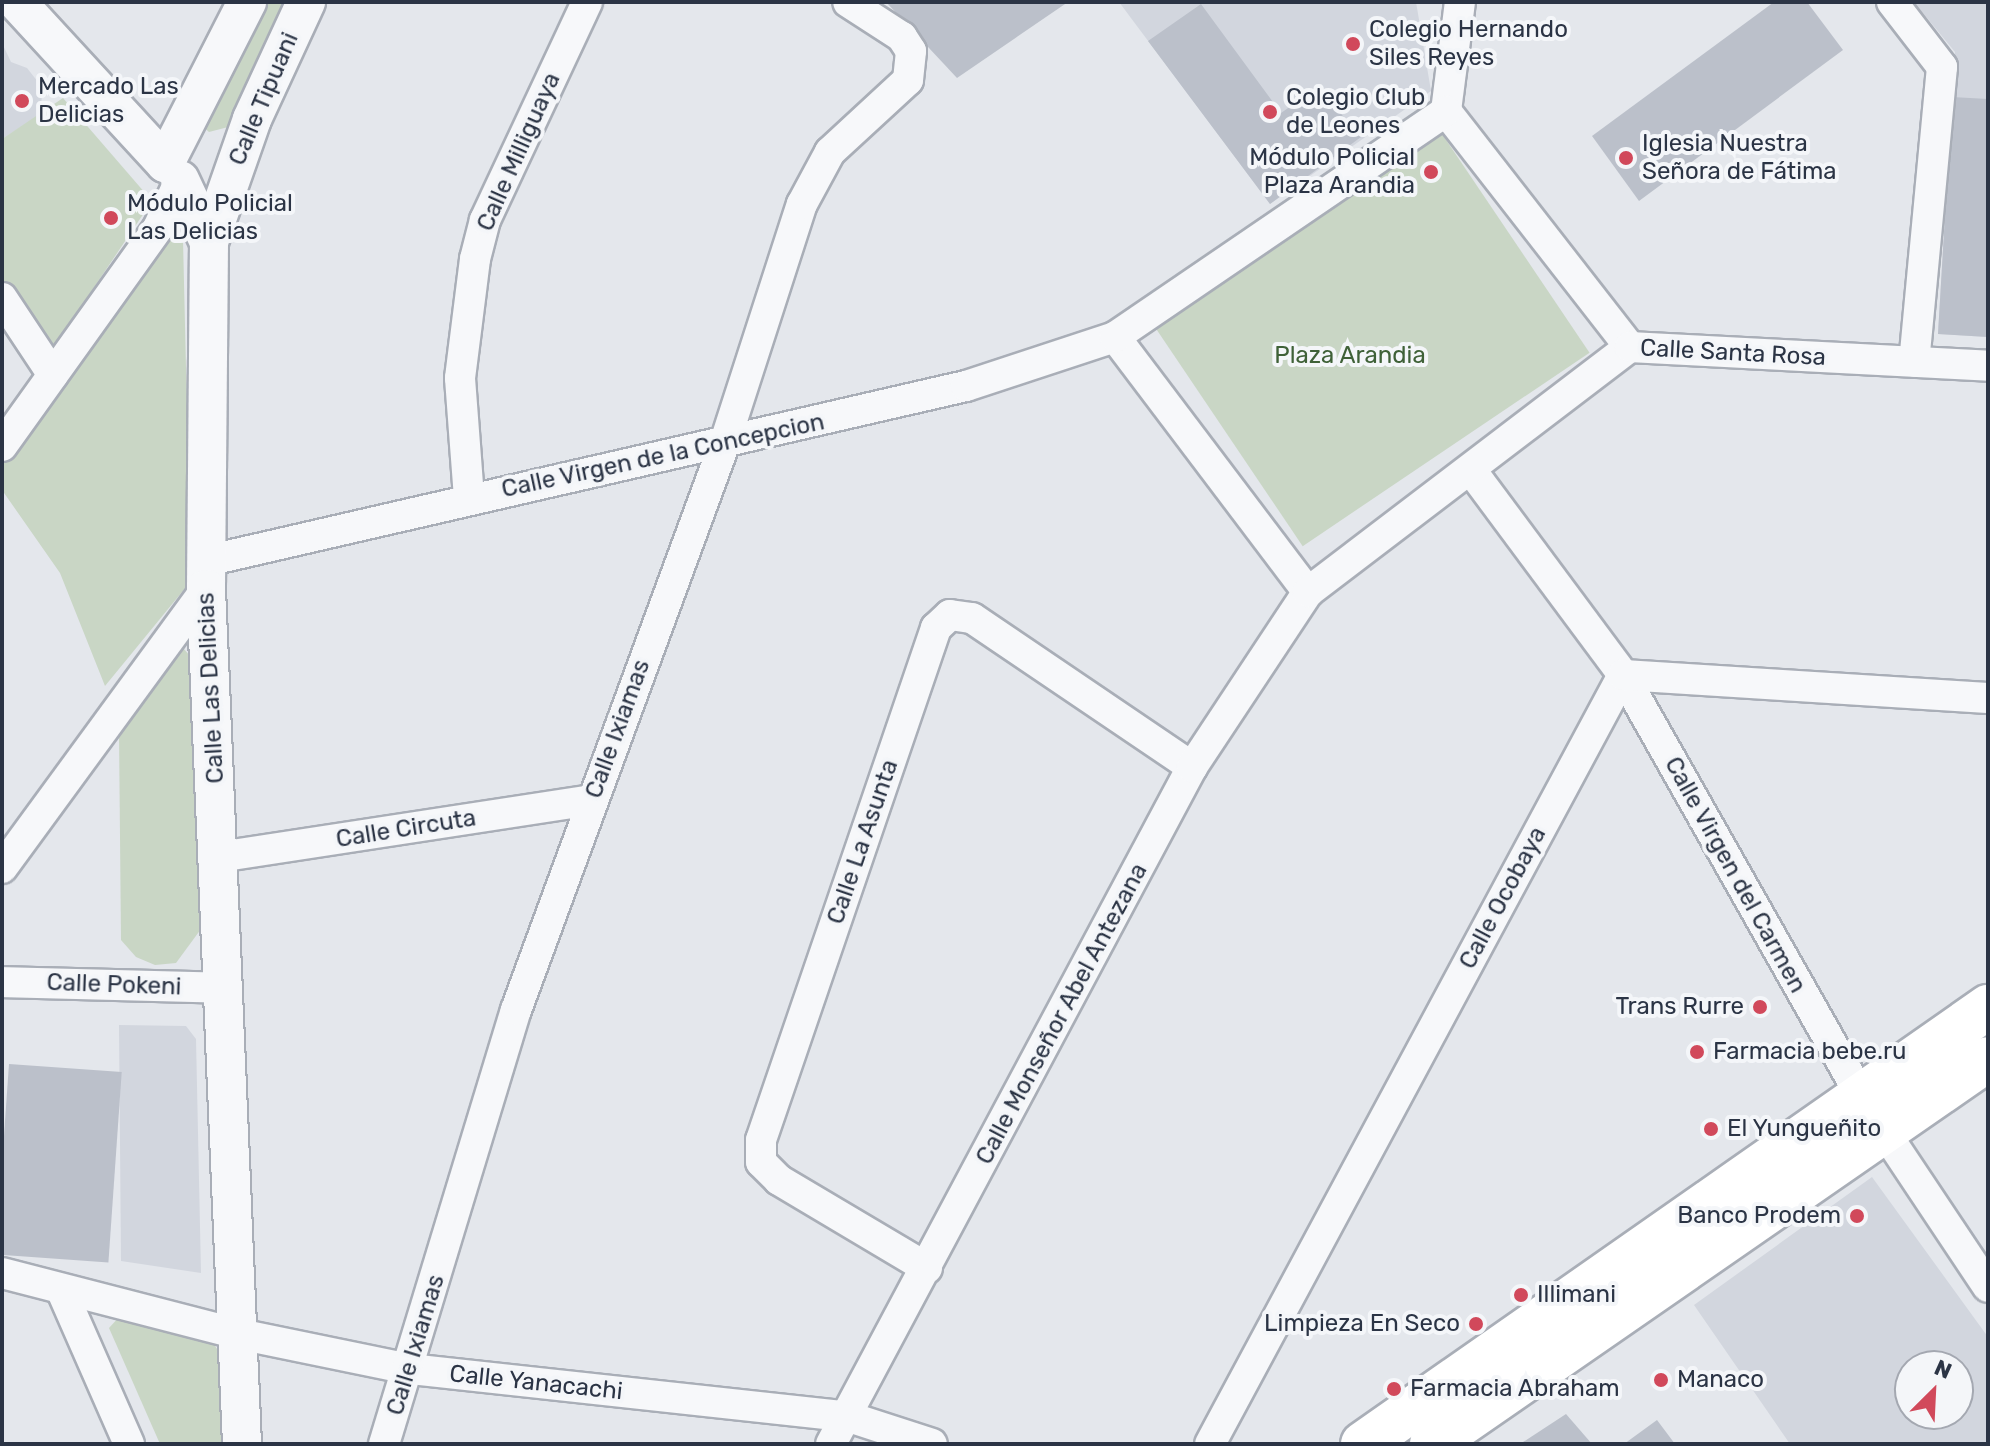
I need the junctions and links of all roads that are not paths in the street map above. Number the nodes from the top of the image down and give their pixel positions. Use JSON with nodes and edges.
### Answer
{"nodes":[{"id":1,"x":17,"y":2,"type":"edge"},
{"id":2,"x":247,"y":2,"type":"edge"},
{"id":3,"x":306,"y":2,"type":"edge"},
{"id":4,"x":587,"y":2,"type":"edge"},
{"id":5,"x":848,"y":2,"type":"edge"},
{"id":6,"x":1460,"y":2,"type":"edge"},
{"id":7,"x":1892,"y":2,"type":"edge"},
{"id":8,"x":1446,"y":111,"type":"junction"},
{"id":9,"x":172,"y":172,"type":"junction"},
{"id":10,"x":209,"y":242,"type":"junction"},
{"id":11,"x":2,"y":298,"type":"edge"},
{"id":12,"x":1115,"y":337,"type":"junction"},
{"id":13,"x":1630,"y":347,"type":"junction"},
{"id":14,"x":1914,"y":362,"type":"junction"},
{"id":15,"x":1988,"y":366,"type":"edge"},
{"id":16,"x":53,"y":375,"type":"junction"},
{"id":17,"x":724,"y":445,"type":"junction"},
{"id":18,"x":2,"y":446,"type":"edge"},
{"id":19,"x":1471,"y":470,"type":"junction"},
{"id":20,"x":469,"y":498,"type":"junction"},
{"id":21,"x":206,"y":575,"type":"junction"},
{"id":22,"x":1308,"y":592,"type":"junction"},
{"id":23,"x":1623,"y":675,"type":"junction"},
{"id":24,"x":1988,"y":698,"type":"edge"},
{"id":25,"x":1192,"y":767,"type":"junction"},
{"id":26,"x":592,"y":800,"type":"junction"},
{"id":27,"x":219,"y":857,"type":"junction"},
{"id":28,"x":2,"y":868,"type":"edge"},
{"id":29,"x":2,"y":982,"type":"edge"},
{"id":30,"x":227,"y":988,"type":"junction"},
{"id":31,"x":1988,"y":1007,"type":"edge"},
{"id":32,"x":1988,"y":1059,"type":"edge"},
{"id":33,"x":1873,"y":1116,"type":"junction"},
{"id":34,"x":927,"y":1268,"type":"junction"},
{"id":35,"x":2,"y":1273,"type":"edge"},
{"id":36,"x":1988,"y":1287,"type":"edge"},
{"id":37,"x":61,"y":1289,"type":"junction"},
{"id":38,"x":234,"y":1333,"type":"junction"},
{"id":39,"x":410,"y":1369,"type":"junction"},
{"id":40,"x":849,"y":1417,"type":"junction"},
{"id":41,"x":129,"y":1444,"type":"edge"},
{"id":42,"x":242,"y":1444,"type":"edge"},
{"id":43,"x":384,"y":1444,"type":"edge"},
{"id":44,"x":831,"y":1444,"type":"edge"},
{"id":45,"x":932,"y":1444,"type":"edge"},
{"id":46,"x":1210,"y":1444,"type":"edge"},
{"id":47,"x":1363,"y":1444,"type":"edge"},
{"id":48,"x":1432,"y":1444,"type":"edge"}],
"edges":[{"from":1,"to":9,"type":"street","name":"Calle Las Delicias"},
{"from":2,"to":9,"type":"street"},
{"from":3,"to":10,"type":"street","name":"Calle Tipuani"},
{"from":4,"to":20,"type":"street","name":"Calle Milliguaya"},
{"from":5,"to":17,"type":"street","name":"Calle Ixiamas"},
{"from":6,"to":8,"type":"street"},
{"from":7,"to":14,"type":"street"},
{"from":8,"to":12,"type":"street","name":"Calle Virgen de la Concepcion"},
{"from":8,"to":13,"type":"street"},
{"from":9,"to":10,"type":"street","name":"Calle Las Delicias"},
{"from":9,"to":16,"type":"street"},
{"from":10,"to":21,"type":"street","name":"Calle Las Delicias"},
{"from":11,"to":16,"type":"street"},
{"from":12,"to":17,"type":"street","name":"Calle Virgen de la Concepcion"},
{"from":12,"to":22,"type":"street"},
{"from":13,"to":14,"type":"street","name":"Calle Santa Rosa"},
{"from":13,"to":19,"type":"street","name":"Calle Santa Rosa"},
{"from":14,"to":15,"type":"street","name":"Calle Santa Rosa"},
{"from":16,"to":18,"type":"street"},
{"from":17,"to":20,"type":"street","name":"Calle Virgen de la Concepcion"},
{"from":17,"to":26,"type":"street","name":"Calle Ixiamas"},
{"from":19,"to":22,"type":"street","name":"Calle Santa Rosa"},
{"from":19,"to":23,"type":"street","name":"Calle Virgen del Carmen"},
{"from":20,"to":21,"type":"street","name":"Calle Virgen de la Concepcion"},
{"from":21,"to":27,"type":"street","name":"Calle Las Delicias"},
{"from":21,"to":28,"type":"street"},
{"from":22,"to":25,"type":"street","name":"Calle Monseñor Abel Antezana"},
{"from":23,"to":24,"type":"street"},
{"from":23,"to":33,"type":"street","name":"Calle Virgen del Carmen"},
{"from":23,"to":46,"type":"street","name":"Calle Ocobaya"},
{"from":25,"to":34,"type":"street","name":"Calle Monseñor Abel Antezana"},
{"from":25,"to":34,"type":"street","name":"Calle La Asunta"},
{"from":26,"to":27,"type":"street","name":"Calle Circuta"},
{"from":26,"to":39,"type":"street","name":"Calle Ixiamas"},
{"from":27,"to":30,"type":"street","name":"Calle Las Delicias"},
{"from":29,"to":30,"type":"street","name":"Calle Pokeni"},
{"from":30,"to":38,"type":"street","name":"Calle Las Delicias"},
{"from":31,"to":33,"type":"main road"},
{"from":32,"to":33,"type":"main road"},
{"from":33,"to":36,"type":"street","name":"Calle Virgen del Carmen"},
{"from":33,"to":47,"type":"main road"},
{"from":33,"to":48,"type":"main road"},
{"from":34,"to":40,"type":"street","name":"Calle Monseñor Abel Antezana"},
{"from":35,"to":37,"type":"street","name":"Calle Yanacachi"},
{"from":37,"to":38,"type":"street","name":"Calle Yanacachi"},
{"from":37,"to":41,"type":"street"},
{"from":38,"to":39,"type":"street","name":"Calle Yanacachi"},
{"from":38,"to":42,"type":"street","name":"Calle Las Delicias"},
{"from":39,"to":40,"type":"street","name":"Calle Yanacachi"},
{"from":39,"to":43,"type":"street","name":"Calle Ixiamas"},
{"from":40,"to":44,"type":"street","name":"Calle Monseñor Abel Antezana"},
{"from":40,"to":45,"type":"street","name":"Calle Yanacachi"}]}
